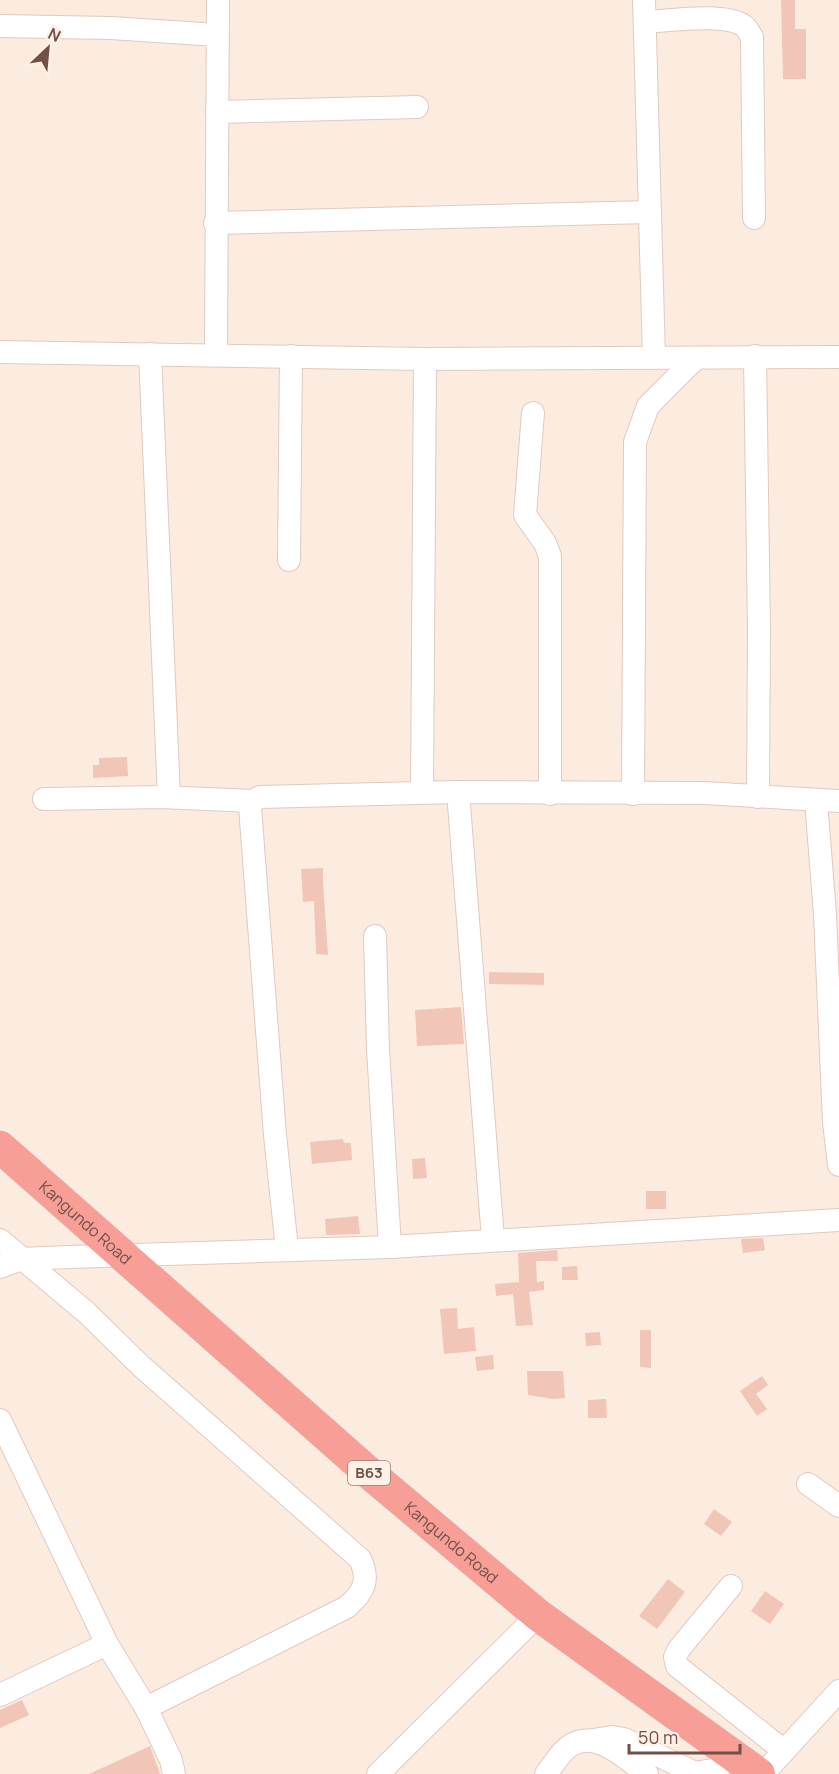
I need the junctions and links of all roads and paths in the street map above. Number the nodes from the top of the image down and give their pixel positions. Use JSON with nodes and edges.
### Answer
{"nodes":[{"id":1,"x":218,"y":0,"type":"edge"},
{"id":2,"x":645,"y":11,"type":"edge"},
{"id":3,"x":0,"y":26,"type":"edge"},
{"id":4,"x":217,"y":35,"type":"junction"},
{"id":5,"x":417,"y":107,"type":"dead end"},
{"id":6,"x":217,"y":112,"type":"junction"},
{"id":7,"x":650,"y":212,"type":"junction"},
{"id":8,"x":754,"y":218,"type":"dead end"},
{"id":9,"x":215,"y":223,"type":"junction"},
{"id":10,"x":0,"y":352,"type":"edge"},
{"id":11,"x":150,"y":354,"type":"junction"},
{"id":12,"x":216,"y":355,"type":"junction"},
{"id":13,"x":291,"y":356,"type":"junction"},
{"id":14,"x":755,"y":356,"type":"junction"},
{"id":15,"x":696,"y":357,"type":"junction"},
{"id":16,"x":839,"y":357,"type":"edge"},
{"id":17,"x":654,"y":358,"type":"junction"},
{"id":18,"x":425,"y":359,"type":"junction"},
{"id":19,"x":533,"y":413,"type":"dead end"},
{"id":20,"x":289,"y":560,"type":"dead end"},
{"id":21,"x":458,"y":792,"type":"junction"},
{"id":22,"x":422,"y":793,"type":"junction"},
{"id":23,"x":550,"y":794,"type":"junction"},
{"id":24,"x":633,"y":794,"type":"junction"},
{"id":25,"x":169,"y":797,"type":"junction"},
{"id":26,"x":758,"y":797,"type":"junction"},
{"id":27,"x":44,"y":799,"type":"dead end"},
{"id":28,"x":253,"y":801,"type":"junction"},
{"id":29,"x":816,"y":801,"type":"junction"},
{"id":30,"x":839,"y":801,"type":"edge"},
{"id":31,"x":375,"y":936,"type":"dead end"},
{"id":32,"x":0,"y":1147,"type":"edge"},
{"id":33,"x":839,"y":1164,"type":"edge"},
{"id":34,"x":839,"y":1220,"type":"edge"},
{"id":35,"x":493,"y":1239,"type":"junction"},
{"id":36,"x":2,"y":1243,"type":"edge"},
{"id":37,"x":390,"y":1247,"type":"junction"},
{"id":38,"x":287,"y":1250,"type":"junction"},
{"id":39,"x":123,"y":1256,"type":"junction"},
{"id":40,"x":21,"y":1259,"type":"junction"},
{"id":41,"x":0,"y":1267,"type":"edge"},
{"id":42,"x":0,"y":1420,"type":"edge"},
{"id":43,"x":808,"y":1484,"type":"dead end"},
{"id":44,"x":839,"y":1506,"type":"edge"},
{"id":45,"x":731,"y":1586,"type":"dead end"},
{"id":46,"x":538,"y":1615,"type":"junction"},
{"id":47,"x":107,"y":1644,"type":"junction"},
{"id":48,"x":839,"y":1691,"type":"edge"},
{"id":49,"x":0,"y":1695,"type":"edge"},
{"id":50,"x":146,"y":1708,"type":"junction"},
{"id":51,"x":593,"y":1740,"type":"junction"},
{"id":52,"x":722,"y":1747,"type":"junction"},
{"id":53,"x":783,"y":1750,"type":"junction"},
{"id":54,"x":174,"y":1774,"type":"edge"},
{"id":55,"x":378,"y":1774,"type":"edge"},
{"id":56,"x":546,"y":1774,"type":"edge"},
{"id":57,"x":646,"y":1774,"type":"edge"},
{"id":58,"x":761,"y":1774,"type":"edge"}],
"edges":[{"from":1,"to":4,"type":"street"},
{"from":2,"to":7,"type":"street"},
{"from":2,"to":8,"type":"street"},
{"from":3,"to":4,"type":"street"},
{"from":4,"to":6,"type":"street"},
{"from":5,"to":6,"type":"street"},
{"from":6,"to":9,"type":"street"},
{"from":7,"to":9,"type":"street"},
{"from":7,"to":17,"type":"street"},
{"from":9,"to":12,"type":"street"},
{"from":10,"to":11,"type":"street"},
{"from":11,"to":12,"type":"street"},
{"from":11,"to":25,"type":"street"},
{"from":12,"to":13,"type":"street"},
{"from":13,"to":18,"type":"street"},
{"from":13,"to":20,"type":"street"},
{"from":14,"to":15,"type":"street"},
{"from":14,"to":16,"type":"street"},
{"from":14,"to":26,"type":"street"},
{"from":15,"to":17,"type":"street"},
{"from":15,"to":24,"type":"street"},
{"from":17,"to":18,"type":"street"},
{"from":18,"to":22,"type":"street"},
{"from":19,"to":23,"type":"street"},
{"from":21,"to":22,"type":"street"},
{"from":21,"to":23,"type":"street"},
{"from":21,"to":35,"type":"street"},
{"from":22,"to":28,"type":"street"},
{"from":23,"to":24,"type":"street"},
{"from":24,"to":26,"type":"street"},
{"from":25,"to":27,"type":"street"},
{"from":25,"to":28,"type":"street"},
{"from":26,"to":29,"type":"street"},
{"from":28,"to":38,"type":"street"},
{"from":29,"to":30,"type":"street"},
{"from":29,"to":33,"type":"street"},
{"from":31,"to":37,"type":"street"},
{"from":32,"to":39,"type":"highway","name":"Kangundo Road","number":"B63"},
{"from":34,"to":35,"type":"street"},
{"from":35,"to":37,"type":"street"},
{"from":36,"to":40,"type":"street"},
{"from":37,"to":38,"type":"street"},
{"from":38,"to":39,"type":"street"},
{"from":39,"to":40,"type":"street"},
{"from":39,"to":46,"type":"highway","name":"Kangundo Road","number":"B63"},
{"from":40,"to":41,"type":"street"},
{"from":40,"to":50,"type":"street"},
{"from":42,"to":47,"type":"street"},
{"from":43,"to":44,"type":"street"},
{"from":45,"to":53,"type":"street"},
{"from":46,"to":52,"type":"highway","name":"Kangundo Road","number":"B63"},
{"from":46,"to":55,"type":"street"},
{"from":47,"to":49,"type":"street"},
{"from":47,"to":50,"type":"street"},
{"from":48,"to":53,"type":"street"},
{"from":50,"to":54,"type":"street"},
{"from":51,"to":52,"type":"street"},
{"from":51,"to":56,"type":"street"},
{"from":51,"to":57,"type":"street"},
{"from":52,"to":58,"type":"highway","name":"Kangundo Road","number":"B63"},
{"from":53,"to":58,"type":"street"}]}
